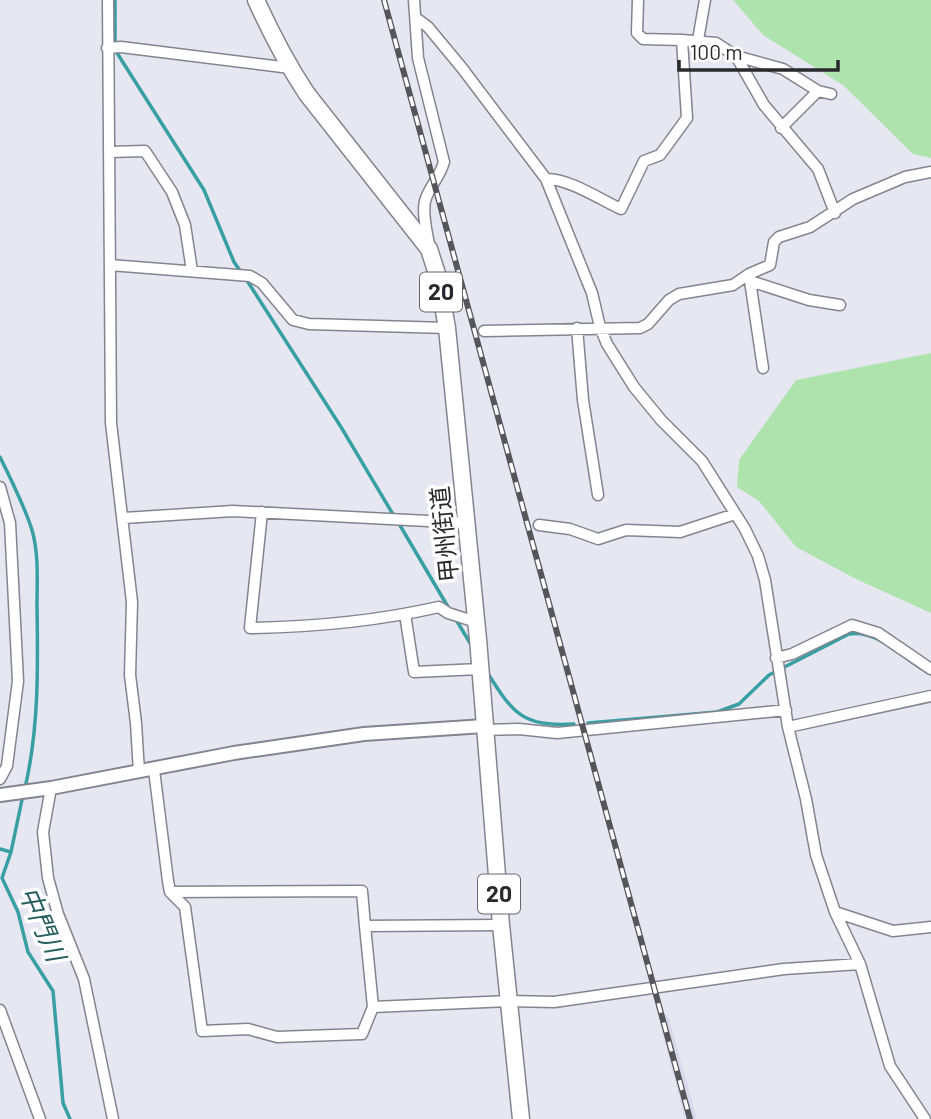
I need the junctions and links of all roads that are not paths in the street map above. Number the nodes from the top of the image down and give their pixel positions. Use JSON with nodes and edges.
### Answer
{"nodes":[{"id":1,"x":108,"y":0,"type":"edge"},
{"id":2,"x":256,"y":0,"type":"edge"},
{"id":3,"x":414,"y":0,"type":"edge"},
{"id":4,"x":638,"y":0,"type":"edge"},
{"id":5,"x":705,"y":0,"type":"edge"},
{"id":6,"x":416,"y":18,"type":"junction"},
{"id":7,"x":682,"y":40,"type":"junction"},
{"id":8,"x":698,"y":40,"type":"junction"},
{"id":9,"x":113,"y":48,"type":"junction"},
{"id":10,"x":736,"y":56,"type":"junction"},
{"id":11,"x":290,"y":68,"type":"junction"},
{"id":12,"x":818,"y":91,"type":"junction"},
{"id":13,"x":831,"y":94,"type":"dead end"},
{"id":14,"x":781,"y":128,"type":"junction"},
{"id":15,"x":109,"y":152,"type":"junction"},
{"id":16,"x":931,"y":172,"type":"edge"},
{"id":17,"x":546,"y":179,"type":"junction"},
{"id":18,"x":835,"y":213,"type":"junction"},
{"id":19,"x":429,"y":248,"type":"junction"},
{"id":20,"x":110,"y":265,"type":"junction"},
{"id":21,"x":192,"y":271,"type":"junction"},
{"id":22,"x":750,"y":278,"type":"junction"},
{"id":23,"x":840,"y":305,"type":"dead end"},
{"id":24,"x":600,"y":327,"type":"junction"},
{"id":25,"x":447,"y":328,"type":"junction"},
{"id":26,"x":577,"y":328,"type":"junction"},
{"id":27,"x":484,"y":331,"type":"dead end"},
{"id":28,"x":763,"y":368,"type":"dead end"},
{"id":29,"x":0,"y":486,"type":"edge"},
{"id":30,"x":598,"y":495,"type":"dead end"},
{"id":31,"x":262,"y":512,"type":"junction"},
{"id":32,"x":735,"y":514,"type":"junction"},
{"id":33,"x":124,"y":518,"type":"junction"},
{"id":34,"x":467,"y":523,"type":"junction"},
{"id":35,"x":539,"y":525,"type":"dead end"},
{"id":36,"x":405,"y":614,"type":"junction"},
{"id":37,"x":469,"y":620,"type":"junction"},
{"id":38,"x":776,"y":660,"type":"junction"},
{"id":39,"x":480,"y":669,"type":"junction"},
{"id":40,"x":931,"y":669,"type":"edge"},
{"id":41,"x":931,"y":696,"type":"edge"},
{"id":42,"x":786,"y":710,"type":"junction"},
{"id":43,"x":788,"y":727,"type":"junction"},
{"id":44,"x":484,"y":728,"type":"junction"},
{"id":45,"x":154,"y":770,"type":"junction"},
{"id":46,"x":139,"y":772,"type":"junction"},
{"id":47,"x":0,"y":779,"type":"edge"},
{"id":48,"x":46,"y":789,"type":"junction"},
{"id":49,"x":0,"y":794,"type":"edge"},
{"id":50,"x":170,"y":892,"type":"junction"},
{"id":51,"x":835,"y":912,"type":"junction"},
{"id":52,"x":501,"y":925,"type":"junction"},
{"id":53,"x":365,"y":926,"type":"junction"},
{"id":54,"x":931,"y":927,"type":"edge"},
{"id":55,"x":860,"y":964,"type":"junction"},
{"id":56,"x":509,"y":1001,"type":"junction"},
{"id":57,"x":373,"y":1007,"type":"junction"},
{"id":58,"x":0,"y":1010,"type":"edge"},
{"id":59,"x":40,"y":1119,"type":"edge"},
{"id":60,"x":113,"y":1119,"type":"edge"},
{"id":61,"x":521,"y":1119,"type":"edge"},
{"id":62,"x":925,"y":1119,"type":"edge"}],
"edges":[{"from":1,"to":9,"type":"street"},
{"from":2,"to":11,"type":"highway","name":"甲州街道","number":"20"},
{"from":3,"to":6,"type":"street"},
{"from":4,"to":7,"type":"street"},
{"from":5,"to":8,"type":"street"},
{"from":6,"to":17,"type":"street"},
{"from":6,"to":19,"type":"street"},
{"from":7,"to":8,"type":"street"},
{"from":7,"to":17,"type":"street"},
{"from":8,"to":10,"type":"street"},
{"from":9,"to":11,"type":"street"},
{"from":9,"to":15,"type":"street"},
{"from":10,"to":12,"type":"street"},
{"from":10,"to":14,"type":"street"},
{"from":11,"to":19,"type":"highway","name":"甲州街道","number":"20"},
{"from":12,"to":13,"type":"street"},
{"from":12,"to":14,"type":"street"},
{"from":14,"to":18,"type":"street"},
{"from":15,"to":20,"type":"street"},
{"from":15,"to":21,"type":"street"},
{"from":16,"to":18,"type":"street"},
{"from":17,"to":24,"type":"street"},
{"from":18,"to":22,"type":"street"},
{"from":19,"to":25,"type":"highway","name":"甲州街道","number":"20"},
{"from":20,"to":21,"type":"street"},
{"from":20,"to":33,"type":"street"},
{"from":21,"to":25,"type":"street"},
{"from":22,"to":23,"type":"street"},
{"from":22,"to":24,"type":"street"},
{"from":22,"to":28,"type":"street"},
{"from":24,"to":26,"type":"street"},
{"from":24,"to":32,"type":"street"},
{"from":25,"to":34,"type":"highway","name":"甲州街道","number":"20"},
{"from":26,"to":27,"type":"street"},
{"from":26,"to":30,"type":"street"},
{"from":29,"to":47,"type":"street"},
{"from":31,"to":33,"type":"street"},
{"from":31,"to":34,"type":"street"},
{"from":31,"to":36,"type":"street"},
{"from":32,"to":35,"type":"street"},
{"from":32,"to":38,"type":"street"},
{"from":33,"to":46,"type":"street"},
{"from":34,"to":37,"type":"highway","name":"甲州街道","number":"20"},
{"from":36,"to":37,"type":"street"},
{"from":36,"to":39,"type":"street"},
{"from":37,"to":39,"type":"highway","name":"甲州街道","number":"20"},
{"from":38,"to":40,"type":"street"},
{"from":38,"to":42,"type":"street"},
{"from":39,"to":44,"type":"highway","name":"甲州街道","number":"20"},
{"from":41,"to":43,"type":"street"},
{"from":42,"to":43,"type":"street"},
{"from":42,"to":44,"type":"street"},
{"from":43,"to":51,"type":"street"},
{"from":44,"to":45,"type":"street"},
{"from":44,"to":52,"type":"highway","name":"甲州街道","number":"20"},
{"from":45,"to":46,"type":"street"},
{"from":45,"to":50,"type":"street"},
{"from":46,"to":48,"type":"street"},
{"from":48,"to":49,"type":"street"},
{"from":48,"to":60,"type":"street"},
{"from":50,"to":53,"type":"street"},
{"from":50,"to":57,"type":"street"},
{"from":51,"to":54,"type":"street"},
{"from":51,"to":55,"type":"street"},
{"from":52,"to":53,"type":"street"},
{"from":52,"to":56,"type":"highway","name":"甲州街道","number":"20"},
{"from":53,"to":57,"type":"street"},
{"from":55,"to":56,"type":"street"},
{"from":55,"to":62,"type":"street"},
{"from":56,"to":57,"type":"street"},
{"from":56,"to":61,"type":"highway","name":"甲州街道","number":"20"},
{"from":58,"to":59,"type":"street"}]}
